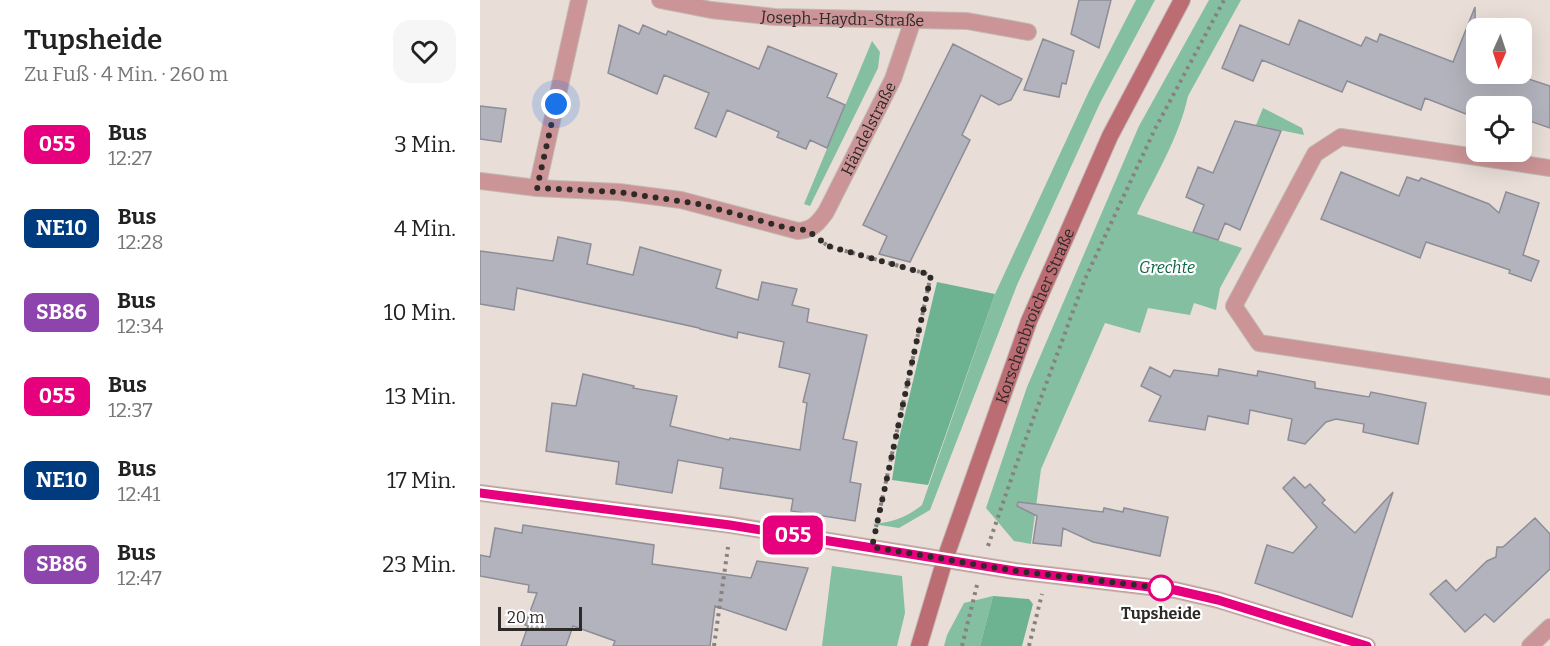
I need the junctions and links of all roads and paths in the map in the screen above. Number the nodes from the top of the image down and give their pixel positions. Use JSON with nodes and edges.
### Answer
{"nodes":[{"id":1,"x":579,"y":0,"type":"edge"},
{"id":2,"x":660,"y":0,"type":"edge"},
{"id":3,"x":1182,"y":0,"type":"edge"},
{"id":4,"x":1224,"y":0,"type":"edge"},
{"id":5,"x":913,"y":20,"type":"junction"},
{"id":6,"x":1028,"y":32,"type":"dead end"},
{"id":7,"x":1550,"y":168,"type":"edge"},
{"id":8,"x":480,"y":181,"type":"edge"},
{"id":9,"x":537,"y":188,"type":"junction"},
{"id":10,"x":807,"y":230,"type":"junction"},
{"id":11,"x":1550,"y":387,"type":"edge"},
{"id":12,"x":480,"y":493,"type":"edge"},
{"id":13,"x":730,"y":525,"type":"junction"},
{"id":14,"x":872,"y":547,"type":"junction"},
{"id":15,"x":945,"y":559,"type":"junction"},
{"id":16,"x":982,"y":565,"type":"junction"},
{"id":17,"x":1047,"y":575,"type":"junction"},
{"id":18,"x":1550,"y":627,"type":"edge"},
{"id":19,"x":714,"y":646,"type":"edge"},
{"id":20,"x":919,"y":646,"type":"edge"},
{"id":21,"x":962,"y":646,"type":"edge"},
{"id":22,"x":1029,"y":646,"type":"edge"},
{"id":23,"x":1368,"y":646,"type":"edge"},
{"id":24,"x":1530,"y":646,"type":"edge"}],
"edges":[{"from":1,"to":9,"type":"street"},
{"from":2,"to":5,"type":"street","name":"Joseph-Haydn-Straße"},
{"from":3,"to":15,"type":"main road","name":"Korschenbroicher Straße"},
{"from":4,"to":16,"type":"path"},
{"from":5,"to":6,"type":"street","name":"Joseph-Haydn-Straße"},
{"from":5,"to":10,"type":"street","name":"Händelstraße"},
{"from":7,"to":11,"type":"street"},
{"from":8,"to":9,"type":"street"},
{"from":9,"to":10,"type":"street"},
{"from":10,"to":14,"type":"path"},
{"from":12,"to":13,"type":"street"},
{"from":13,"to":14,"type":"street"},
{"from":13,"to":19,"type":"path"},
{"from":14,"to":15,"type":"street"},
{"from":15,"to":16,"type":"street"},
{"from":15,"to":20,"type":"main road","name":"Korschenbroicher Straße"},
{"from":16,"to":17,"type":"street"},
{"from":16,"to":21,"type":"path"},
{"from":17,"to":22,"type":"path"},
{"from":17,"to":23,"type":"street"},
{"from":18,"to":24,"type":"street"}]}
